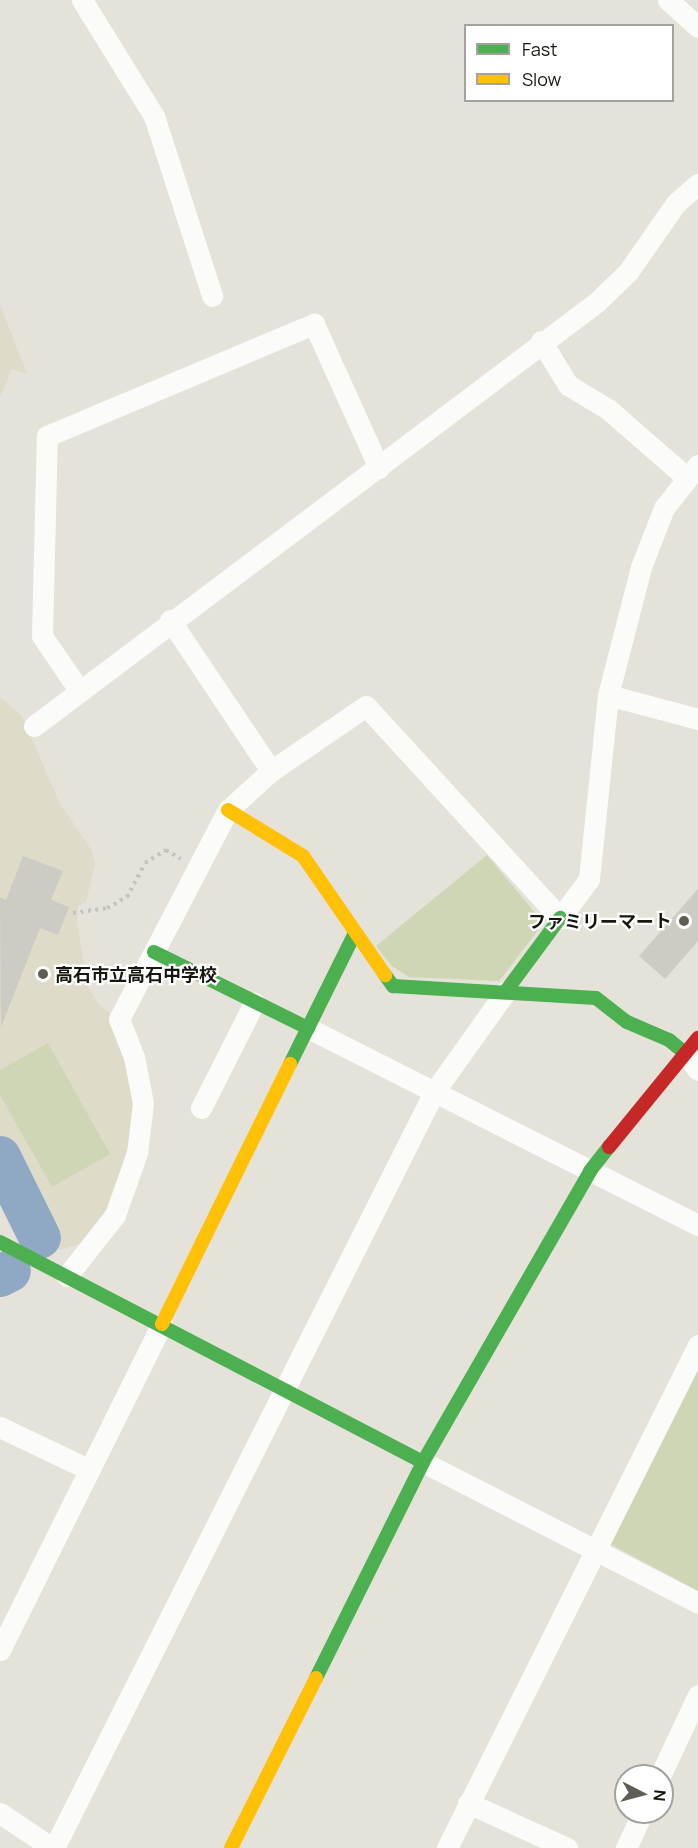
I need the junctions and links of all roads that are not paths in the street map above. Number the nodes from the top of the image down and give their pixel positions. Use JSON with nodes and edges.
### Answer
{"nodes":[{"id":1,"x":82,"y":0,"type":"edge"},
{"id":2,"x":668,"y":0,"type":"edge"},
{"id":3,"x":698,"y":27,"type":"edge"},
{"id":4,"x":698,"y":184,"type":"edge"},
{"id":5,"x":212,"y":296,"type":"dead end"},
{"id":6,"x":541,"y":341,"type":"junction"},
{"id":7,"x":379,"y":468,"type":"junction"},
{"id":8,"x":692,"y":472,"type":"edge"},
{"id":9,"x":170,"y":620,"type":"junction"},
{"id":10,"x":79,"y":690,"type":"junction"},
{"id":11,"x":608,"y":695,"type":"junction"},
{"id":12,"x":698,"y":719,"type":"edge"},
{"id":13,"x":34,"y":726,"type":"dead end"},
{"id":14,"x":271,"y":771,"type":"junction"},
{"id":15,"x":228,"y":810,"type":"junction"},
{"id":16,"x":560,"y":918,"type":"junction"},
{"id":17,"x":355,"y":933,"type":"junction"},
{"id":18,"x":154,"y":952,"type":"junction"},
{"id":19,"x":506,"y":991,"type":"junction"},
{"id":20,"x":254,"y":1003,"type":"junction"},
{"id":21,"x":308,"y":1028,"type":"junction"},
{"id":22,"x":691,"y":1045,"type":"edge"},
{"id":23,"x":698,"y":1070,"type":"edge"},
{"id":24,"x":434,"y":1092,"type":"junction"},
{"id":25,"x":201,"y":1108,"type":"dead end"},
{"id":26,"x":590,"y":1171,"type":"junction"},
{"id":27,"x":698,"y":1225,"type":"edge"},
{"id":28,"x":3,"y":1244,"type":"edge"},
{"id":29,"x":66,"y":1276,"type":"junction"},
{"id":30,"x":162,"y":1324,"type":"junction"},
{"id":31,"x":698,"y":1345,"type":"edge"},
{"id":32,"x":284,"y":1391,"type":"junction"},
{"id":33,"x":0,"y":1427,"type":"edge"},
{"id":34,"x":423,"y":1462,"type":"junction"},
{"id":35,"x":88,"y":1469,"type":"junction"},
{"id":36,"x":594,"y":1552,"type":"junction"},
{"id":37,"x":698,"y":1603,"type":"edge"},
{"id":38,"x":0,"y":1650,"type":"edge"},
{"id":39,"x":698,"y":1695,"type":"edge"},
{"id":40,"x":666,"y":1764,"type":"edge"},
{"id":41,"x":468,"y":1803,"type":"junction"},
{"id":42,"x":0,"y":1813,"type":"edge"},
{"id":43,"x":637,"y":1824,"type":"edge"},
{"id":44,"x":53,"y":1848,"type":"edge"},
{"id":45,"x":231,"y":1848,"type":"edge"},
{"id":46,"x":447,"y":1848,"type":"edge"},
{"id":47,"x":567,"y":1848,"type":"edge"},
{"id":48,"x":626,"y":1848,"type":"edge"}],
"edges":[{"from":1,"to":5,"type":"street"},
{"from":2,"to":3,"type":"street"},
{"from":4,"to":6,"type":"street"},
{"from":6,"to":7,"type":"street"},
{"from":6,"to":8,"type":"street"},
{"from":7,"to":9,"type":"street"},
{"from":7,"to":10,"type":"street"},
{"from":8,"to":11,"type":"street"},
{"from":9,"to":10,"type":"street"},
{"from":9,"to":14,"type":"street"},
{"from":10,"to":13,"type":"street"},
{"from":11,"to":12,"type":"street"},
{"from":11,"to":16,"type":"street"},
{"from":14,"to":15,"type":"street"},
{"from":14,"to":16,"type":"street"},
{"from":15,"to":17,"type":"street"},
{"from":15,"to":18,"type":"street"},
{"from":16,"to":19,"type":"street"},
{"from":17,"to":19,"type":"street"},
{"from":17,"to":21,"type":"street"},
{"from":18,"to":20,"type":"street"},
{"from":18,"to":29,"type":"street"},
{"from":19,"to":22,"type":"street"},
{"from":19,"to":24,"type":"street"},
{"from":20,"to":21,"type":"street"},
{"from":20,"to":25,"type":"street"},
{"from":21,"to":24,"type":"street"},
{"from":21,"to":30,"type":"street"},
{"from":22,"to":23,"type":"street"},
{"from":22,"to":26,"type":"street"},
{"from":24,"to":26,"type":"street"},
{"from":24,"to":32,"type":"street"},
{"from":26,"to":27,"type":"street"},
{"from":26,"to":34,"type":"street"},
{"from":28,"to":29,"type":"street"},
{"from":29,"to":30,"type":"street"},
{"from":30,"to":32,"type":"street"},
{"from":30,"to":35,"type":"street"},
{"from":31,"to":36,"type":"street"},
{"from":32,"to":34,"type":"street"},
{"from":32,"to":44,"type":"street"},
{"from":33,"to":35,"type":"street"},
{"from":34,"to":36,"type":"street"},
{"from":34,"to":45,"type":"street"},
{"from":35,"to":38,"type":"street"},
{"from":36,"to":37,"type":"street"},
{"from":36,"to":41,"type":"street"},
{"from":39,"to":40,"type":"street"},
{"from":41,"to":46,"type":"street"},
{"from":41,"to":47,"type":"street"},
{"from":42,"to":44,"type":"street"},
{"from":43,"to":48,"type":"street"}]}
